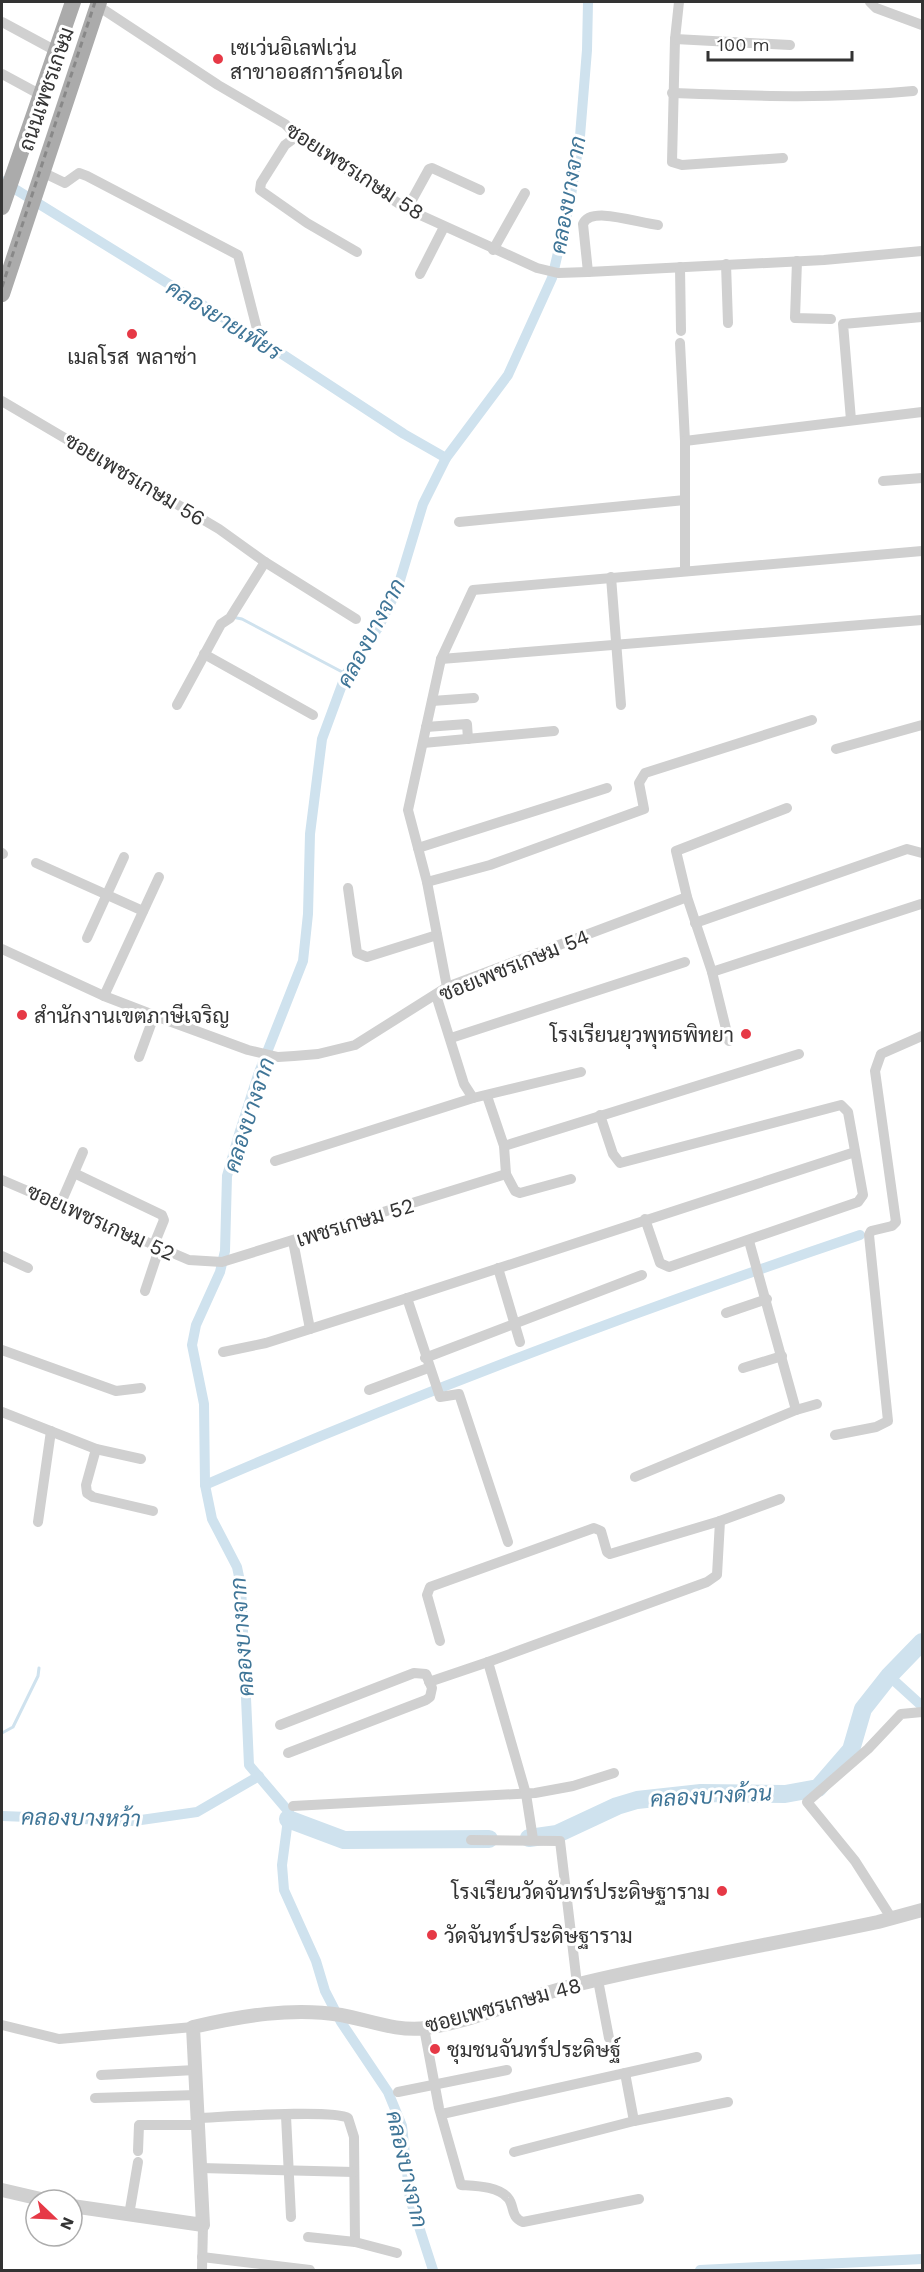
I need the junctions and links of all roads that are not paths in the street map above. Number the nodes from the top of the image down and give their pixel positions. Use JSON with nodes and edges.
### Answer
{"nodes":[{"id":1,"x":73,"y":2,"type":"edge"},
{"id":2,"x":679,"y":2,"type":"edge"},
{"id":3,"x":870,"y":2,"type":"edge"},
{"id":4,"x":99,"y":4,"type":"edge"},
{"id":5,"x":2,"y":22,"type":"edge"},
{"id":6,"x":922,"y":25,"type":"edge"},
{"id":7,"x":675,"y":39,"type":"junction"},
{"id":8,"x":790,"y":45,"type":"dead end"},
{"id":9,"x":56,"y":51,"type":"junction"},
{"id":10,"x":2,"y":74,"type":"edge"},
{"id":11,"x":913,"y":91,"type":"dead end"},
{"id":12,"x":672,"y":93,"type":"junction"},
{"id":13,"x":41,"y":95,"type":"junction"},
{"id":14,"x":297,"y":136,"type":"junction"},
{"id":15,"x":783,"y":158,"type":"dead end"},
{"id":16,"x":42,"y":172,"type":"junction"},
{"id":17,"x":480,"y":190,"type":"dead end"},
{"id":18,"x":525,"y":193,"type":"dead end"},
{"id":19,"x":2,"y":207,"type":"edge"},
{"id":20,"x":407,"y":209,"type":"junction"},
{"id":21,"x":658,"y":225,"type":"dead end"},
{"id":22,"x":444,"y":227,"type":"junction"},
{"id":23,"x":493,"y":250,"type":"junction"},
{"id":24,"x":922,"y":251,"type":"edge"},
{"id":25,"x":357,"y":252,"type":"dead end"},
{"id":26,"x":797,"y":261,"type":"junction"},
{"id":27,"x":726,"y":264,"type":"junction"},
{"id":28,"x":680,"y":267,"type":"junction"},
{"id":29,"x":588,"y":272,"type":"junction"},
{"id":30,"x":420,"y":274,"type":"dead end"},
{"id":31,"x":2,"y":294,"type":"edge"},
{"id":32,"x":922,"y":317,"type":"edge"},
{"id":33,"x":831,"y":319,"type":"dead end"},
{"id":34,"x":728,"y":323,"type":"dead end"},
{"id":35,"x":257,"y":329,"type":"dead end"},
{"id":36,"x":681,"y":331,"type":"dead end"},
{"id":37,"x":680,"y":343,"type":"dead end"},
{"id":38,"x":2,"y":401,"type":"edge"},
{"id":39,"x":922,"y":412,"type":"edge"},
{"id":40,"x":851,"y":420,"type":"junction"},
{"id":41,"x":684,"y":441,"type":"junction"},
{"id":42,"x":922,"y":478,"type":"edge"},
{"id":43,"x":883,"y":481,"type":"dead end"},
{"id":44,"x":685,"y":500,"type":"junction"},
{"id":45,"x":459,"y":522,"type":"dead end"},
{"id":46,"x":922,"y":551,"type":"edge"},
{"id":47,"x":265,"y":562,"type":"junction"},
{"id":48,"x":685,"y":570,"type":"junction"},
{"id":49,"x":611,"y":577,"type":"junction"},
{"id":50,"x":356,"y":619,"type":"dead end"},
{"id":51,"x":922,"y":620,"type":"edge"},
{"id":52,"x":617,"y":646,"type":"junction"},
{"id":53,"x":204,"y":654,"type":"junction"},
{"id":54,"x":441,"y":659,"type":"junction"},
{"id":55,"x":474,"y":698,"type":"dead end"},
{"id":56,"x":432,"y":701,"type":"junction"},
{"id":57,"x":177,"y":705,"type":"dead end"},
{"id":58,"x":621,"y":705,"type":"dead end"},
{"id":59,"x":313,"y":715,"type":"dead end"},
{"id":60,"x":812,"y":720,"type":"dead end"},
{"id":61,"x":922,"y":724,"type":"edge"},
{"id":62,"x":426,"y":727,"type":"junction"},
{"id":63,"x":555,"y":731,"type":"dead end"},
{"id":64,"x":468,"y":739,"type":"junction"},
{"id":65,"x":423,"y":743,"type":"junction"},
{"id":66,"x":836,"y":749,"type":"dead end"},
{"id":67,"x":607,"y":788,"type":"dead end"},
{"id":68,"x":787,"y":808,"type":"dead end"},
{"id":69,"x":418,"y":848,"type":"junction"},
{"id":70,"x":922,"y":853,"type":"edge"},
{"id":71,"x":124,"y":857,"type":"dead end"},
{"id":72,"x":36,"y":863,"type":"dead end"},
{"id":73,"x":159,"y":877,"type":"dead end"},
{"id":74,"x":427,"y":882,"type":"junction"},
{"id":75,"x":348,"y":888,"type":"dead end"},
{"id":76,"x":107,"y":895,"type":"junction"},
{"id":77,"x":687,"y":897,"type":"junction"},
{"id":78,"x":921,"y":904,"type":"edge"},
{"id":79,"x":143,"y":911,"type":"junction"},
{"id":80,"x":695,"y":923,"type":"junction"},
{"id":81,"x":437,"y":935,"type":"junction"},
{"id":82,"x":87,"y":938,"type":"dead end"},
{"id":83,"x":2,"y":949,"type":"edge"},
{"id":84,"x":685,"y":962,"type":"dead end"},
{"id":85,"x":712,"y":972,"type":"junction"},
{"id":86,"x":447,"y":987,"type":"junction"},
{"id":87,"x":436,"y":995,"type":"junction"},
{"id":88,"x":104,"y":996,"type":"junction"},
{"id":89,"x":154,"y":1016,"type":"junction"},
{"id":90,"x":922,"y":1036,"type":"edge"},
{"id":91,"x":451,"y":1038,"type":"junction"},
{"id":92,"x":729,"y":1041,"type":"dead end"},
{"id":93,"x":799,"y":1054,"type":"dead end"},
{"id":94,"x":139,"y":1057,"type":"dead end"},
{"id":95,"x":581,"y":1072,"type":"dead end"},
{"id":96,"x":487,"y":1096,"type":"junction"},
{"id":97,"x":473,"y":1098,"type":"junction"},
{"id":98,"x":600,"y":1115,"type":"junction"},
{"id":99,"x":504,"y":1146,"type":"junction"},
{"id":100,"x":83,"y":1152,"type":"dead end"},
{"id":101,"x":855,"y":1152,"type":"junction"},
{"id":102,"x":275,"y":1161,"type":"dead end"},
{"id":103,"x":74,"y":1173,"type":"junction"},
{"id":104,"x":506,"y":1174,"type":"junction"},
{"id":105,"x":571,"y":1179,"type":"dead end"},
{"id":106,"x":2,"y":1180,"type":"edge"},
{"id":107,"x":60,"y":1204,"type":"junction"},
{"id":108,"x":645,"y":1219,"type":"junction"},
{"id":109,"x":749,"y":1240,"type":"junction"},
{"id":110,"x":293,"y":1241,"type":"junction"},
{"id":111,"x":156,"y":1248,"type":"junction"},
{"id":112,"x":2,"y":1256,"type":"edge"},
{"id":113,"x":202,"y":1262,"type":"joint"},
{"id":114,"x":28,"y":1268,"type":"dead end"},
{"id":115,"x":498,"y":1268,"type":"junction"},
{"id":116,"x":642,"y":1275,"type":"dead end"},
{"id":117,"x":145,"y":1292,"type":"dead end"},
{"id":118,"x":407,"y":1298,"type":"junction"},
{"id":119,"x":767,"y":1299,"type":"junction"},
{"id":120,"x":726,"y":1313,"type":"dead end"},
{"id":121,"x":514,"y":1323,"type":"junction"},
{"id":122,"x":310,"y":1329,"type":"junction"},
{"id":123,"x":520,"y":1342,"type":"dead end"},
{"id":124,"x":2,"y":1350,"type":"edge"},
{"id":125,"x":223,"y":1352,"type":"dead end"},
{"id":126,"x":782,"y":1356,"type":"junction"},
{"id":127,"x":427,"y":1363,"type":"junction"},
{"id":128,"x":743,"y":1368,"type":"dead end"},
{"id":129,"x":141,"y":1388,"type":"dead end"},
{"id":130,"x":369,"y":1390,"type":"dead end"},
{"id":131,"x":816,"y":1404,"type":"dead end"},
{"id":132,"x":796,"y":1410,"type":"junction"},
{"id":133,"x":2,"y":1412,"type":"edge"},
{"id":134,"x":51,"y":1431,"type":"junction"},
{"id":135,"x":835,"y":1435,"type":"dead end"},
{"id":136,"x":96,"y":1449,"type":"junction"},
{"id":137,"x":141,"y":1459,"type":"dead end"},
{"id":138,"x":635,"y":1477,"type":"dead end"},
{"id":139,"x":780,"y":1498,"type":"dead end"},
{"id":140,"x":153,"y":1511,"type":"dead end"},
{"id":141,"x":720,"y":1521,"type":"junction"},
{"id":142,"x":38,"y":1522,"type":"dead end"},
{"id":143,"x":508,"y":1542,"type":"dead end"},
{"id":144,"x":440,"y":1641,"type":"dead end"},
{"id":145,"x":488,"y":1662,"type":"junction"},
{"id":146,"x":429,"y":1682,"type":"junction"},
{"id":147,"x":922,"y":1712,"type":"edge"},
{"id":148,"x":280,"y":1725,"type":"dead end"},
{"id":149,"x":288,"y":1753,"type":"dead end"},
{"id":150,"x":614,"y":1773,"type":"dead end"},
{"id":151,"x":526,"y":1794,"type":"junction"},
{"id":152,"x":293,"y":1806,"type":"dead end"},
{"id":153,"x":533,"y":1833,"type":"junction"},
{"id":154,"x":471,"y":1840,"type":"dead end"},
{"id":155,"x":922,"y":1910,"type":"edge"},
{"id":156,"x":892,"y":1919,"type":"junction"},
{"id":157,"x":598,"y":1980,"type":"junction"},
{"id":158,"x":577,"y":1984,"type":"junction"},
{"id":159,"x":2,"y":2025,"type":"edge"},
{"id":160,"x":193,"y":2027,"type":"junction"},
{"id":161,"x":424,"y":2028,"type":"junction"},
{"id":162,"x":609,"y":2038,"type":"dead end"},
{"id":163,"x":697,"y":2057,"type":"dead end"},
{"id":164,"x":195,"y":2070,"type":"junction"},
{"id":165,"x":507,"y":2070,"type":"dead end"},
{"id":166,"x":625,"y":2073,"type":"junction"},
{"id":167,"x":101,"y":2075,"type":"dead end"},
{"id":168,"x":434,"y":2084,"type":"junction"},
{"id":169,"x":398,"y":2092,"type":"dead end"},
{"id":170,"x":197,"y":2095,"type":"junction"},
{"id":171,"x":95,"y":2098,"type":"dead end"},
{"id":172,"x":728,"y":2102,"type":"dead end"},
{"id":173,"x":442,"y":2114,"type":"junction"},
{"id":174,"x":286,"y":2116,"type":"junction"},
{"id":175,"x":198,"y":2121,"type":"junction"},
{"id":176,"x":634,"y":2121,"type":"junction"},
{"id":177,"x":514,"y":2152,"type":"dead end"},
{"id":178,"x":201,"y":2168,"type":"junction"},
{"id":179,"x":288,"y":2170,"type":"junction"},
{"id":180,"x":354,"y":2172,"type":"junction"},
{"id":181,"x":2,"y":2190,"type":"edge"},
{"id":182,"x":24,"y":2195,"type":"edge"},
{"id":183,"x":639,"y":2199,"type":"dead end"},
{"id":184,"x":84,"y":2208,"type":"edge"},
{"id":185,"x":129,"y":2215,"type":"junction"},
{"id":186,"x":291,"y":2217,"type":"dead end"},
{"id":187,"x":203,"y":2225,"type":"junction"},
{"id":188,"x":308,"y":2237,"type":"dead end"},
{"id":189,"x":355,"y":2242,"type":"junction"},
{"id":190,"x":398,"y":2253,"type":"dead end"},
{"id":191,"x":202,"y":2257,"type":"junction"},
{"id":192,"x":202,"y":2271,"type":"edge"},
{"id":193,"x":310,"y":2271,"type":"edge"}],
"edges":[{"from":1,"to":9,"type":"main road","name":"ถนนเพชรเกษม"},
{"from":2,"to":7,"type":"street"},
{"from":3,"to":6,"type":"street"},
{"from":4,"to":14,"type":"street","name":"ซอยเพชรเกษม 58"},
{"from":4,"to":16,"type":"main road","name":"ถนนเพชรเกษม"},
{"from":5,"to":9,"type":"street"},
{"from":7,"to":8,"type":"street"},
{"from":7,"to":12,"type":"street"},
{"from":9,"to":13,"type":"main road","name":"ถนนเพชรเกษม"},
{"from":10,"to":13,"type":"street"},
{"from":11,"to":12,"type":"street"},
{"from":12,"to":15,"type":"street"},
{"from":13,"to":19,"type":"main road","name":"ถนนเพชรเกษม"},
{"from":14,"to":20,"type":"street","name":"ซอยเพชรเกษม 58"},
{"from":14,"to":25,"type":"street"},
{"from":16,"to":31,"type":"main road","name":"ถนนเพชรเกษม"},
{"from":16,"to":35,"type":"street"},
{"from":17,"to":20,"type":"street"},
{"from":18,"to":23,"type":"street"},
{"from":20,"to":22,"type":"street","name":"ซอยเพชรเกษม 58"},
{"from":21,"to":29,"type":"street"},
{"from":22,"to":23,"type":"street","name":"ซอยเพชรเกษม 58"},
{"from":22,"to":30,"type":"street"},
{"from":23,"to":29,"type":"street","name":"ซอยเพชรเกษม 58"},
{"from":24,"to":26,"type":"street","name":"ซอยเพชรเกษม 58"},
{"from":26,"to":27,"type":"street","name":"ซอยเพชรเกษม 58"},
{"from":26,"to":33,"type":"street"},
{"from":27,"to":28,"type":"street","name":"ซอยเพชรเกษม 58"},
{"from":27,"to":34,"type":"street"},
{"from":28,"to":29,"type":"street","name":"ซอยเพชรเกษม 58"},
{"from":28,"to":36,"type":"street"},
{"from":32,"to":40,"type":"street"},
{"from":37,"to":41,"type":"street"},
{"from":38,"to":47,"type":"street","name":"ซอยเพชรเกษม 56"},
{"from":39,"to":40,"type":"street"},
{"from":40,"to":41,"type":"street"},
{"from":41,"to":44,"type":"street"},
{"from":42,"to":43,"type":"street"},
{"from":44,"to":45,"type":"street"},
{"from":44,"to":48,"type":"street"},
{"from":46,"to":48,"type":"street"},
{"from":47,"to":50,"type":"street","name":"ซอยเพชรเกษม 56"},
{"from":47,"to":53,"type":"street"},
{"from":48,"to":49,"type":"street"},
{"from":49,"to":52,"type":"street"},
{"from":49,"to":54,"type":"street"},
{"from":51,"to":52,"type":"street"},
{"from":52,"to":54,"type":"street"},
{"from":52,"to":58,"type":"street"},
{"from":53,"to":57,"type":"street"},
{"from":53,"to":59,"type":"street"},
{"from":54,"to":56,"type":"street"},
{"from":55,"to":56,"type":"street"},
{"from":56,"to":62,"type":"street"},
{"from":60,"to":74,"type":"street"},
{"from":61,"to":66,"type":"street"},
{"from":62,"to":64,"type":"street"},
{"from":62,"to":65,"type":"street"},
{"from":63,"to":64,"type":"street"},
{"from":64,"to":65,"type":"street"},
{"from":65,"to":69,"type":"street"},
{"from":67,"to":69,"type":"street"},
{"from":68,"to":77,"type":"street"},
{"from":69,"to":74,"type":"street"},
{"from":70,"to":80,"type":"street"},
{"from":71,"to":76,"type":"street"},
{"from":72,"to":76,"type":"street"},
{"from":73,"to":79,"type":"street"},
{"from":74,"to":81,"type":"street"},
{"from":75,"to":81,"type":"street"},
{"from":76,"to":79,"type":"street"},
{"from":76,"to":82,"type":"street"},
{"from":77,"to":80,"type":"street"},
{"from":77,"to":86,"type":"street","name":"ซอยเพชรเกษม 54"},
{"from":78,"to":85,"type":"street"},
{"from":79,"to":88,"type":"street"},
{"from":80,"to":85,"type":"street"},
{"from":81,"to":86,"type":"street"},
{"from":83,"to":88,"type":"street","name":"ซอยเพชรเกษม 54"},
{"from":84,"to":91,"type":"street"},
{"from":85,"to":92,"type":"street"},
{"from":86,"to":87,"type":"street","name":"ซอยเพชรเกษม 54"},
{"from":87,"to":89,"type":"street","name":"ซอยเพชรเกษม 54"},
{"from":87,"to":91,"type":"street"},
{"from":88,"to":89,"type":"street","name":"ซอยเพชรเกษม 54"},
{"from":89,"to":94,"type":"street"},
{"from":90,"to":135,"type":"street"},
{"from":91,"to":97,"type":"street"},
{"from":93,"to":98,"type":"street"},
{"from":95,"to":96,"type":"street"},
{"from":96,"to":97,"type":"street"},
{"from":96,"to":99,"type":"street"},
{"from":97,"to":102,"type":"street"},
{"from":98,"to":99,"type":"street"},
{"from":98,"to":101,"type":"street"},
{"from":99,"to":104,"type":"street"},
{"from":100,"to":103,"type":"street"},
{"from":101,"to":108,"type":"street"},
{"from":101,"to":109,"type":"street"},
{"from":103,"to":107,"type":"street"},
{"from":103,"to":111,"type":"street"},
{"from":104,"to":105,"type":"street"},
{"from":104,"to":110,"type":"street","name":"เพชรเกษม 52"},
{"from":106,"to":107,"type":"street","name":"ซอยเพชรเกษม 52"},
{"from":107,"to":111,"type":"street","name":"ซอยเพชรเกษม 52"},
{"from":108,"to":109,"type":"street"},
{"from":108,"to":115,"type":"street"},
{"from":109,"to":119,"type":"street"},
{"from":110,"to":113,"type":"street","name":"เพชรเกษม 52"},
{"from":110,"to":122,"type":"street"},
{"from":111,"to":113,"type":"street","name":"ซอยเพชรเกษม 52"},
{"from":111,"to":117,"type":"street"},
{"from":112,"to":114,"type":"street"},
{"from":115,"to":118,"type":"street"},
{"from":115,"to":121,"type":"street"},
{"from":116,"to":121,"type":"street"},
{"from":118,"to":122,"type":"street"},
{"from":118,"to":127,"type":"street"},
{"from":119,"to":120,"type":"street"},
{"from":119,"to":126,"type":"street"},
{"from":121,"to":123,"type":"street"},
{"from":121,"to":127,"type":"street"},
{"from":122,"to":125,"type":"street"},
{"from":124,"to":129,"type":"street"},
{"from":126,"to":128,"type":"street"},
{"from":126,"to":132,"type":"street"},
{"from":127,"to":130,"type":"street"},
{"from":127,"to":143,"type":"street"},
{"from":131,"to":132,"type":"street"},
{"from":132,"to":138,"type":"street"},
{"from":133,"to":134,"type":"street"},
{"from":134,"to":136,"type":"street"},
{"from":134,"to":142,"type":"street"},
{"from":136,"to":137,"type":"street"},
{"from":136,"to":140,"type":"street"},
{"from":139,"to":141,"type":"street"},
{"from":141,"to":144,"type":"street"},
{"from":141,"to":145,"type":"street"},
{"from":145,"to":146,"type":"street"},
{"from":145,"to":151,"type":"street"},
{"from":146,"to":148,"type":"street"},
{"from":146,"to":149,"type":"street"},
{"from":147,"to":156,"type":"street"},
{"from":150,"to":151,"type":"street"},
{"from":151,"to":152,"type":"street"},
{"from":151,"to":153,"type":"street"},
{"from":153,"to":154,"type":"street"},
{"from":153,"to":158,"type":"street"},
{"from":155,"to":156,"type":"street","name":"ซอยเพชรเกษม 48"},
{"from":156,"to":157,"type":"street","name":"ซอยเพชรเกษม 48"},
{"from":157,"to":158,"type":"street","name":"ซอยเพชรเกษม 48"},
{"from":157,"to":162,"type":"street"},
{"from":158,"to":161,"type":"street","name":"ซอยเพชรเกษม 48"},
{"from":159,"to":160,"type":"street"},
{"from":160,"to":161,"type":"street","name":"ซอยเพชรเกษม 48"},
{"from":160,"to":164,"type":"street"},
{"from":161,"to":168,"type":"street"},
{"from":163,"to":166,"type":"street"},
{"from":164,"to":167,"type":"street"},
{"from":164,"to":170,"type":"street"},
{"from":165,"to":168,"type":"street"},
{"from":166,"to":173,"type":"street"},
{"from":166,"to":176,"type":"street"},
{"from":168,"to":169,"type":"street"},
{"from":168,"to":173,"type":"street"},
{"from":170,"to":171,"type":"street"},
{"from":170,"to":175,"type":"street"},
{"from":172,"to":176,"type":"street"},
{"from":173,"to":183,"type":"street"},
{"from":174,"to":175,"type":"street"},
{"from":174,"to":179,"type":"street"},
{"from":174,"to":180,"type":"street"},
{"from":175,"to":178,"type":"street"},
{"from":175,"to":185,"type":"street"},
{"from":176,"to":177,"type":"street"},
{"from":178,"to":179,"type":"street"},
{"from":178,"to":187,"type":"street"},
{"from":179,"to":180,"type":"street"},
{"from":179,"to":186,"type":"street"},
{"from":180,"to":189,"type":"street"},
{"from":181,"to":182,"type":"street"},
{"from":184,"to":185,"type":"street"},
{"from":185,"to":187,"type":"street"},
{"from":187,"to":191,"type":"street"},
{"from":188,"to":189,"type":"street"},
{"from":189,"to":190,"type":"street"},
{"from":191,"to":192,"type":"street"},
{"from":191,"to":193,"type":"street"}]}
